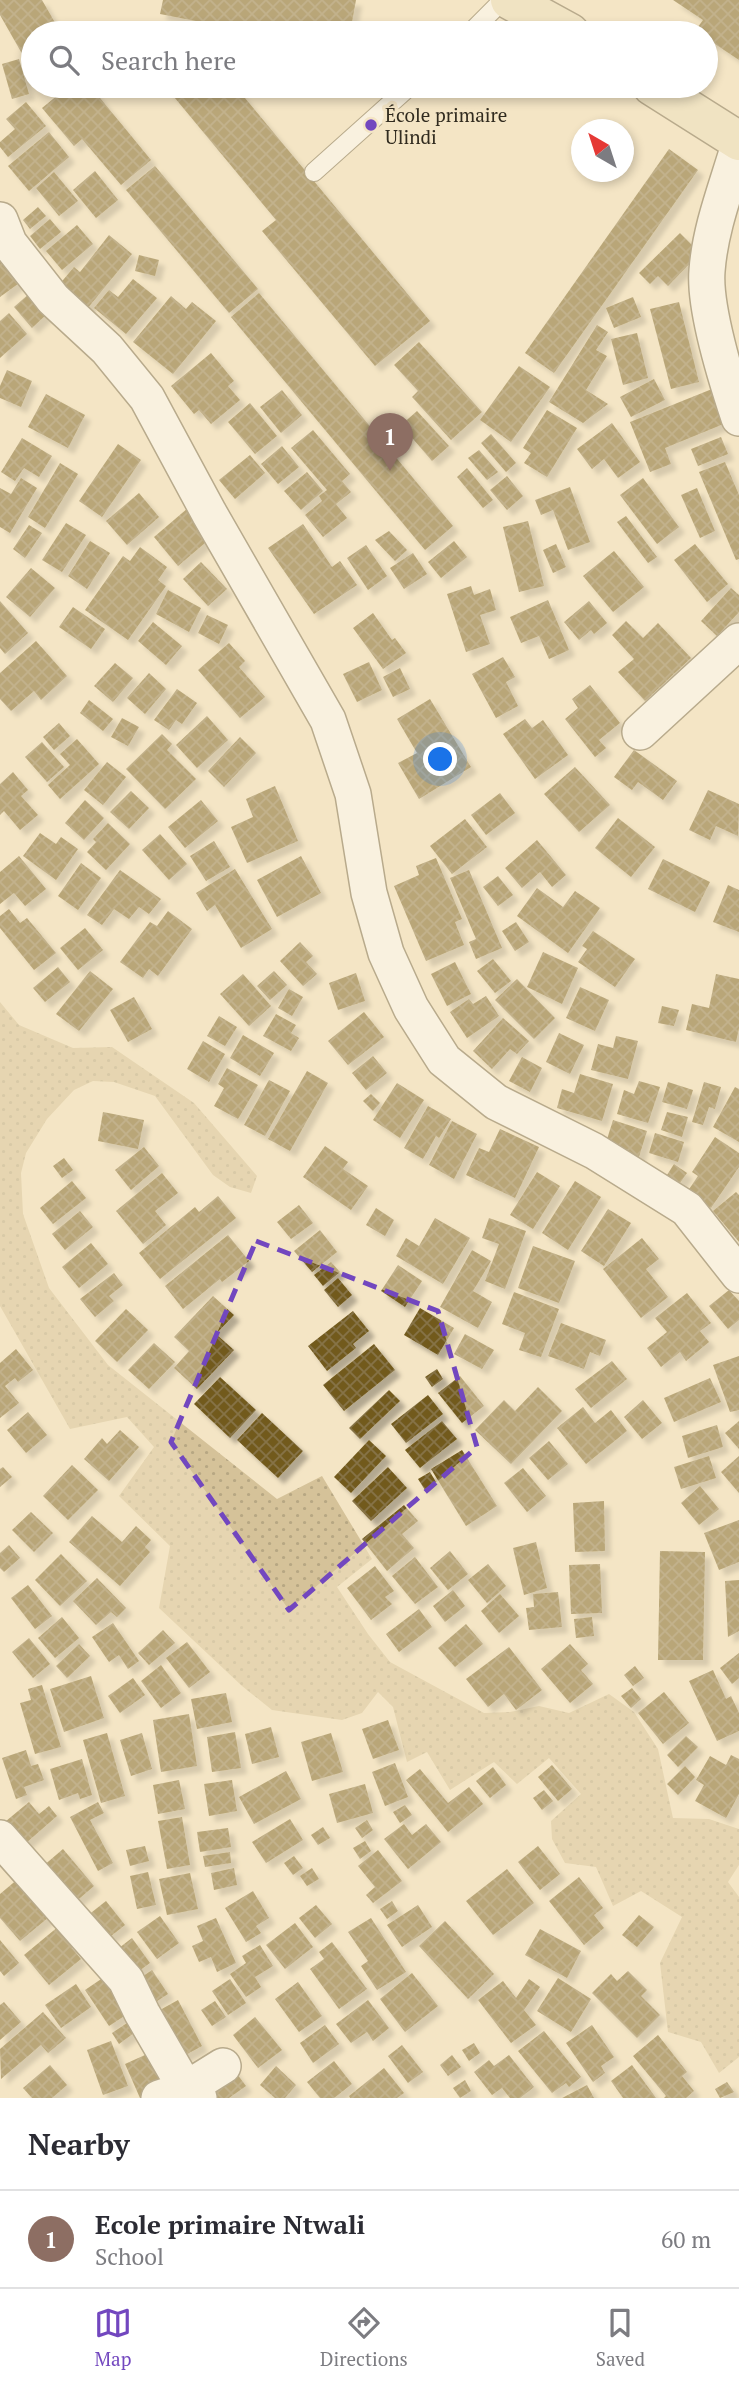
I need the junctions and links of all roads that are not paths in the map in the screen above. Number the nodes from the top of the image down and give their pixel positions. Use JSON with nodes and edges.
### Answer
{"nodes":[{"id":1,"x":503,"y":0,"type":"edge"},
{"id":2,"x":510,"y":0,"type":"edge"},
{"id":3,"x":482,"y":21,"type":"edge"},
{"id":4,"x":548,"y":21,"type":"edge"},
{"id":5,"x":397,"y":98,"type":"edge"},
{"id":6,"x":665,"y":98,"type":"edge"},
{"id":7,"x":737,"y":162,"type":"edge"},
{"id":8,"x":314,"y":172,"type":"dead end"},
{"id":9,"x":0,"y":220,"type":"edge"},
{"id":10,"x":739,"y":418,"type":"edge"},
{"id":11,"x":739,"y":641,"type":"edge"},
{"id":12,"x":640,"y":732,"type":"dead end"},
{"id":13,"x":739,"y":1275,"type":"edge"},
{"id":14,"x":0,"y":1838,"type":"edge"},
{"id":15,"x":223,"y":2066,"type":"dead end"},
{"id":16,"x":182,"y":2095,"type":"edge"}],
"edges":[{"from":1,"to":3,"type":"lane"},
{"from":2,"to":4,"type":"street"},
{"from":5,"to":8,"type":"lane"},
{"from":6,"to":7,"type":"street"},
{"from":7,"to":10,"type":"street"},
{"from":9,"to":13,"type":"street"},
{"from":11,"to":12,"type":"street"},
{"from":14,"to":16,"type":"street"},
{"from":15,"to":16,"type":"street"}]}
